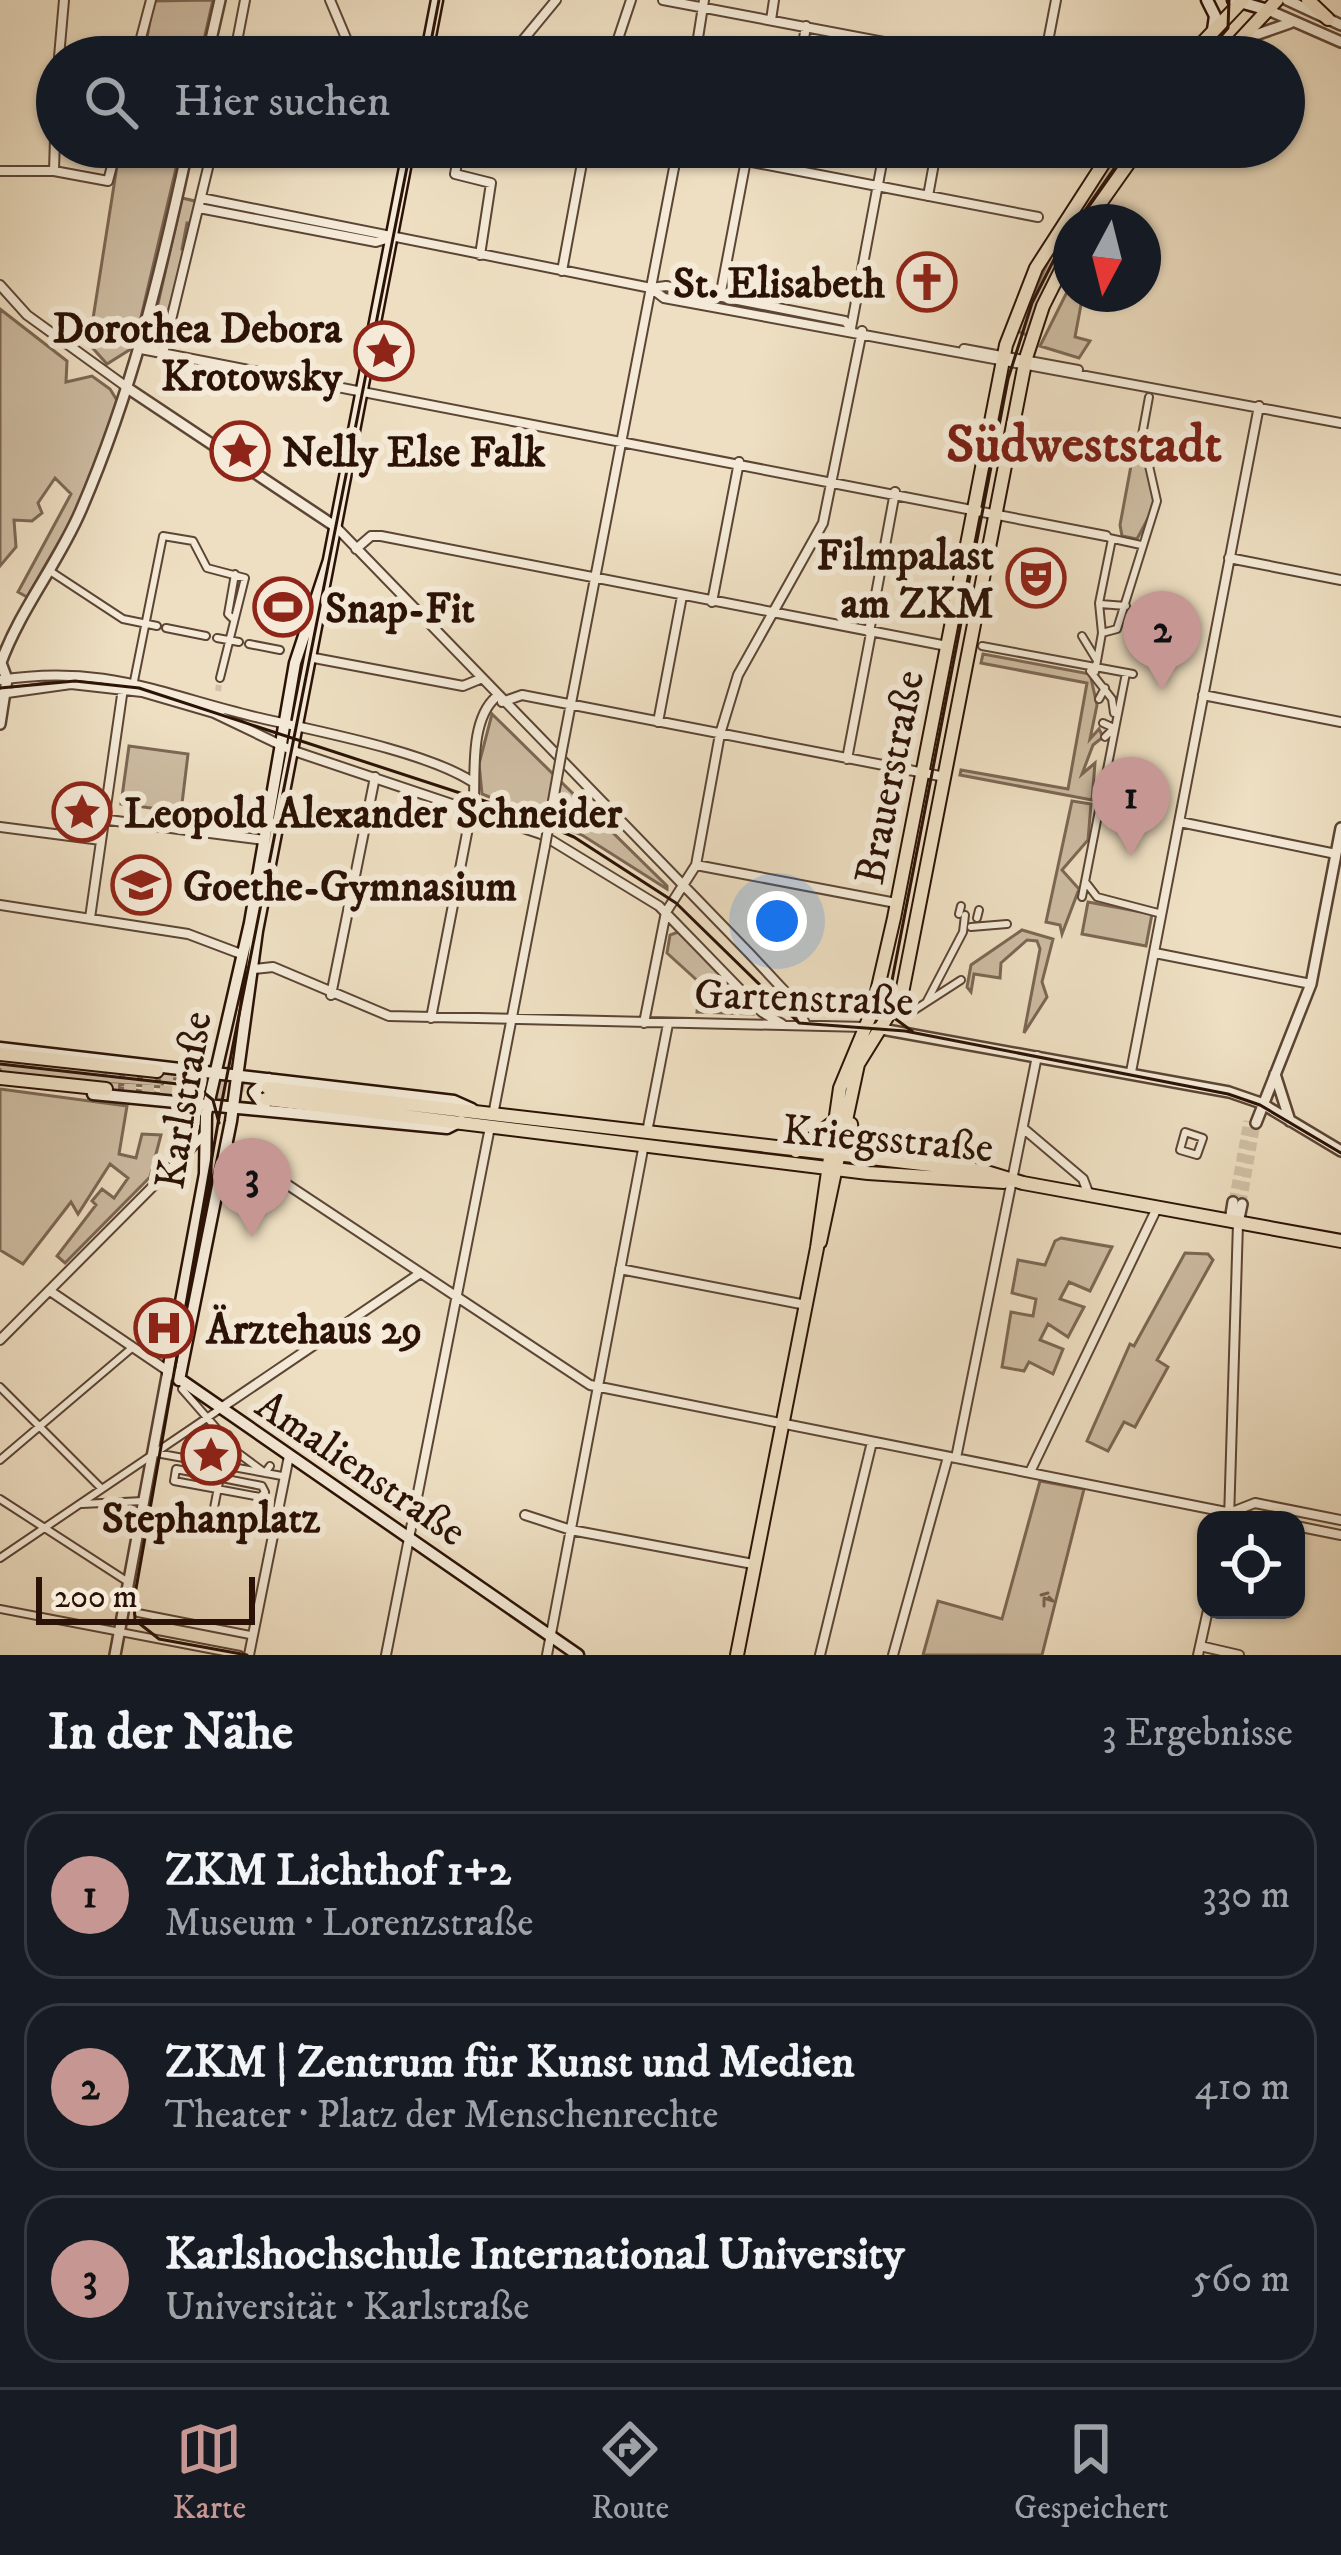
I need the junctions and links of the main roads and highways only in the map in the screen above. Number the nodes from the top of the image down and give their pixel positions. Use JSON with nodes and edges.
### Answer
{"nodes":[{"id":1,"x":437,"y":0,"type":"edge"},
{"id":2,"x":1207,"y":0,"type":"edge"},
{"id":3,"x":1307,"y":0,"type":"edge"},
{"id":4,"x":1239,"y":1,"type":"edge"},
{"id":5,"x":1272,"y":5,"type":"edge"},
{"id":6,"x":1335,"y":22,"type":"edge"},
{"id":7,"x":1213,"y":32,"type":"junction"},
{"id":8,"x":430,"y":36,"type":"edge"},
{"id":9,"x":1209,"y":36,"type":"edge"},
{"id":10,"x":1244,"y":36,"type":"edge"},
{"id":11,"x":405,"y":168,"type":"edge"},
{"id":12,"x":1100,"y":168,"type":"edge"},
{"id":13,"x":1125,"y":168,"type":"edge"},
{"id":14,"x":1100,"y":204,"type":"edge"},
{"id":15,"x":1053,"y":285,"type":"edge"},
{"id":16,"x":329,"y":560,"type":"junction"},
{"id":17,"x":0,"y":1051,"type":"edge"},
{"id":18,"x":157,"y":1070,"type":"dead end"},
{"id":19,"x":216,"y":1070,"type":"junction"},
{"id":20,"x":235,"y":1072,"type":"junction"},
{"id":21,"x":0,"y":1081,"type":"edge"},
{"id":22,"x":106,"y":1089,"type":"tunnel mouth"},
{"id":23,"x":268,"y":1093,"type":"junction"},
{"id":24,"x":180,"y":1103,"type":"junction"},
{"id":25,"x":208,"y":1106,"type":"junction"},
{"id":26,"x":232,"y":1106,"type":"junction"},
{"id":27,"x":841,"y":1114,"type":"junction"},
{"id":28,"x":485,"y":1118,"type":"junction"},
{"id":29,"x":204,"y":1133,"type":"junction"},
{"id":30,"x":645,"y":1138,"type":"junction"},
{"id":31,"x":796,"y":1158,"type":"junction"},
{"id":32,"x":834,"y":1163,"type":"junction"},
{"id":33,"x":870,"y":1167,"type":"junction"},
{"id":34,"x":822,"y":1196,"type":"junction"},
{"id":35,"x":830,"y":1213,"type":"junction"},
{"id":36,"x":1341,"y":1241,"type":"edge"},
{"id":37,"x":817,"y":1249,"type":"junction"},
{"id":38,"x":168,"y":1371,"type":"joint"},
{"id":39,"x":180,"y":1384,"type":"junction"},
{"id":40,"x":578,"y":1655,"type":"edge"},
{"id":41,"x":737,"y":1655,"type":"edge"}],
"edges":[{"from":1,"to":8,"type":"main road"},
{"from":2,"to":7,"type":"main road"},
{"from":3,"to":6,"type":"main road"},
{"from":4,"to":5,"type":"main road"},
{"from":4,"to":7,"type":"main road"},
{"from":5,"to":10,"type":"main road"},
{"from":7,"to":9,"type":"main road"},
{"from":11,"to":16,"type":"main road","name":"Karlstraße"},
{"from":12,"to":27,"type":"main road","name":"Brauerstraße"},
{"from":13,"to":14,"type":"main road"},
{"from":15,"to":27,"type":"main road","name":"Brauerstraße"},
{"from":16,"to":19,"type":"main road","name":"Karlstraße"},
{"from":16,"to":20,"type":"main road","name":"Karlstraße"},
{"from":17,"to":18,"type":"main road"},
{"from":17,"to":19,"type":"main road"},
{"from":19,"to":20,"type":"main road"},
{"from":19,"to":25,"type":"main road","name":"Karlstraße"},
{"from":20,"to":23,"type":"main road"},
{"from":20,"to":26,"type":"main road","name":"Karlstraße"},
{"from":21,"to":22,"type":"main road"},
{"from":21,"to":24,"type":"main road"},
{"from":23,"to":26,"type":"main road"},
{"from":23,"to":28,"type":"main road"},
{"from":23,"to":28,"type":"main road"},
{"from":24,"to":25,"type":"main road"},
{"from":24,"to":29,"type":"main road"},
{"from":25,"to":26,"type":"main road"},
{"from":25,"to":29,"type":"main road","name":"Karlstraße"},
{"from":26,"to":39,"type":"main road","name":"Karlstraße"},
{"from":27,"to":31,"type":"main road"},
{"from":27,"to":32,"type":"main road","name":"Brauerstraße"},
{"from":27,"to":33,"type":"main road"},
{"from":28,"to":30,"type":"main road","name":"Kriegsstraße"},
{"from":28,"to":30,"type":"main road","name":"Kriegsstraße"},
{"from":29,"to":38,"type":"main road","name":"Karlstraße"},
{"from":30,"to":31,"type":"main road","name":"Kriegsstraße"},
{"from":31,"to":32,"type":"main road","name":"Kriegsstraße"},
{"from":31,"to":34,"type":"main road"},
{"from":32,"to":33,"type":"main road","name":"Kriegsstraße"},
{"from":32,"to":34,"type":"main road"},
{"from":32,"to":35,"type":"main road"},
{"from":33,"to":35,"type":"main road"},
{"from":33,"to":36,"type":"main road","name":"Kriegsstraße"},
{"from":34,"to":37,"type":"main road"},
{"from":35,"to":37,"type":"main road"},
{"from":37,"to":41,"type":"main road"},
{"from":38,"to":39,"type":"main road","name":"Amalienstraße"},
{"from":39,"to":40,"type":"main road","name":"Amalienstraße"}]}
